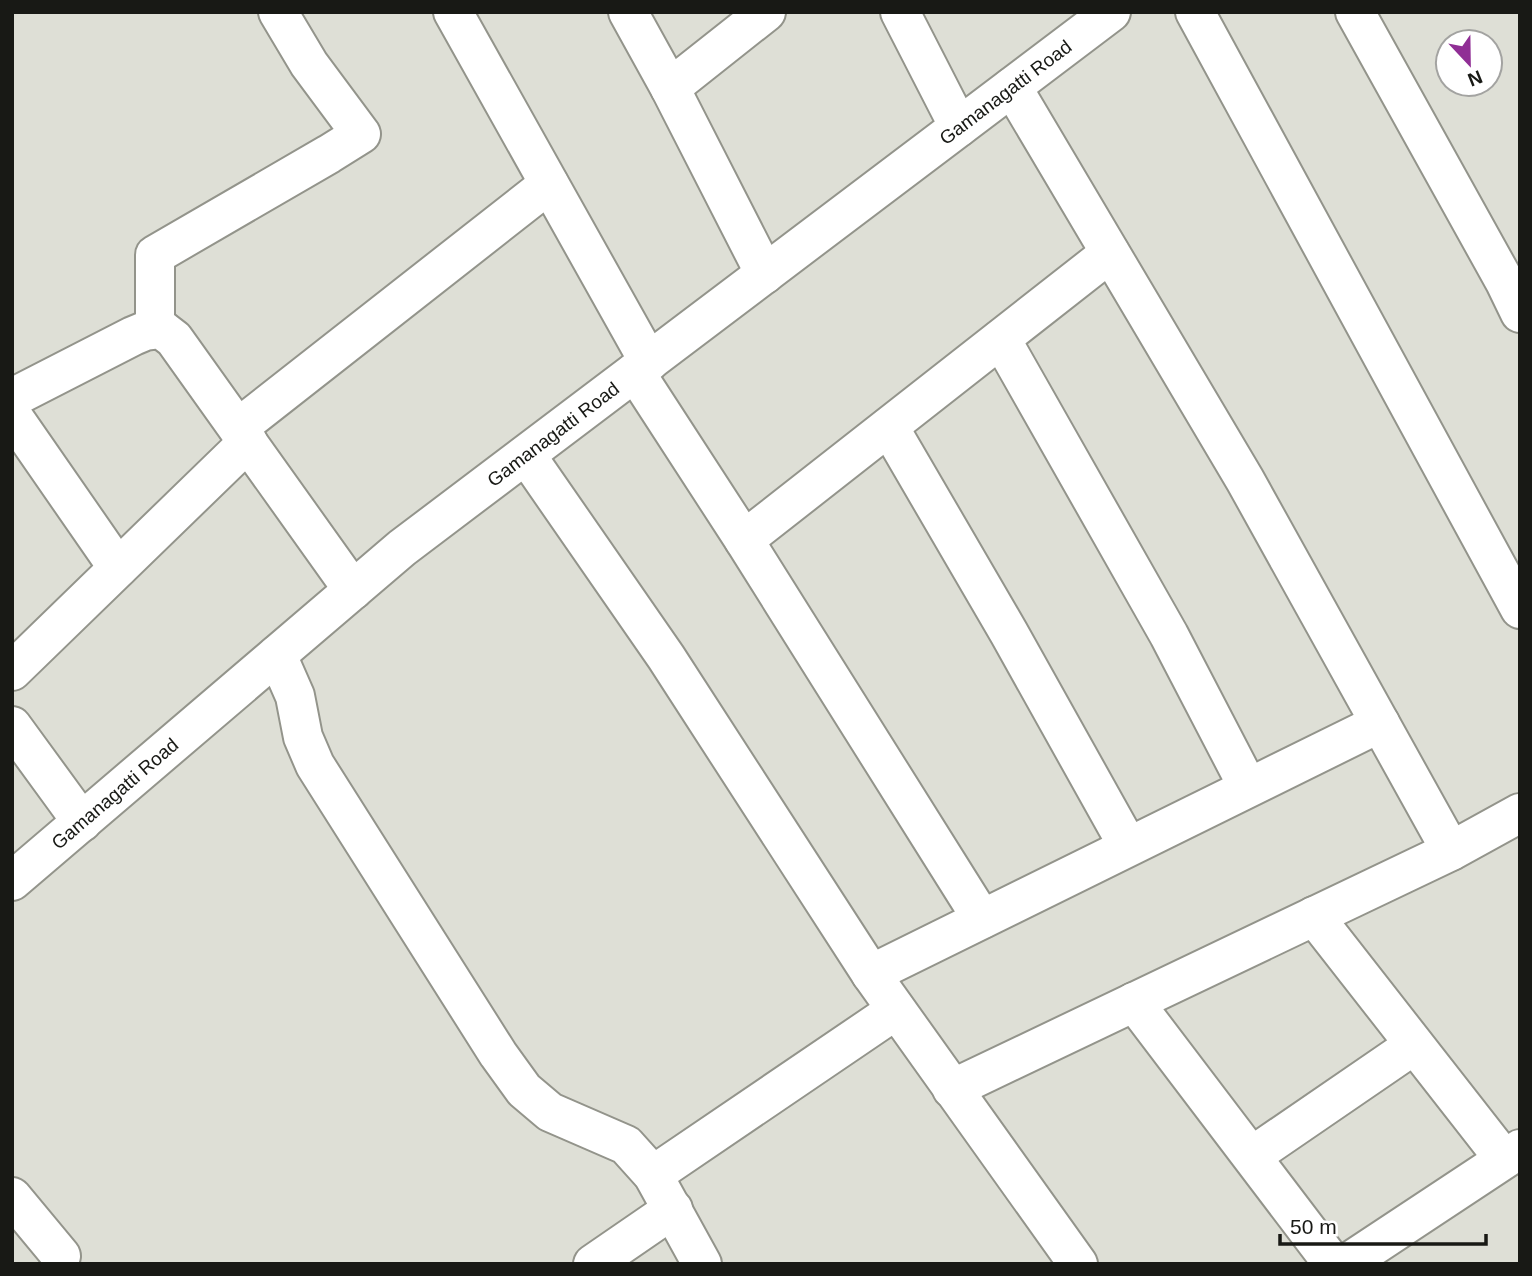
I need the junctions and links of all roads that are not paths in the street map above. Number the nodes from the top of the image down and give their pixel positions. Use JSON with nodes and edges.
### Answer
{"nodes":[{"id":1,"x":278,"y":12,"type":"edge"},
{"id":2,"x":453,"y":12,"type":"edge"},
{"id":3,"x":628,"y":12,"type":"edge"},
{"id":4,"x":766,"y":12,"type":"edge"},
{"id":5,"x":900,"y":12,"type":"edge"},
{"id":6,"x":1111,"y":12,"type":"edge"},
{"id":7,"x":1195,"y":12,"type":"edge"},
{"id":8,"x":1356,"y":12,"type":"edge"},
{"id":9,"x":1012,"y":87,"type":"junction"},
{"id":10,"x":670,"y":88,"type":"junction"},
{"id":11,"x":959,"y":127,"type":"junction"},
{"id":12,"x":549,"y":184,"type":"junction"},
{"id":13,"x":1110,"y":253,"type":"junction"},
{"id":14,"x":765,"y":274,"type":"junction"},
{"id":15,"x":1520,"y":313,"type":"edge"},
{"id":16,"x":161,"y":329,"type":"junction"},
{"id":17,"x":1001,"y":340,"type":"junction"},
{"id":18,"x":642,"y":367,"type":"junction"},
{"id":19,"x":12,"y":398,"type":"edge"},
{"id":20,"x":12,"y":415,"type":"edge"},
{"id":21,"x":889,"y":427,"type":"junction"},
{"id":22,"x":243,"y":435,"type":"junction"},
{"id":23,"x":526,"y":455,"type":"junction"},
{"id":24,"x":744,"y":540,"type":"junction"},
{"id":25,"x":118,"y":568,"type":"junction"},
{"id":26,"x":353,"y":590,"type":"junction"},
{"id":27,"x":1520,"y":609,"type":"edge"},
{"id":28,"x":277,"y":655,"type":"junction"},
{"id":29,"x":12,"y":671,"type":"edge"},
{"id":30,"x":1380,"y":723,"type":"junction"},
{"id":31,"x":12,"y":726,"type":"edge"},
{"id":32,"x":1248,"y":787,"type":"junction"},
{"id":33,"x":1520,"y":813,"type":"edge"},
{"id":34,"x":82,"y":822,"type":"junction"},
{"id":35,"x":1128,"y":846,"type":"junction"},
{"id":36,"x":1451,"y":851,"type":"junction"},
{"id":37,"x":12,"y":881,"type":"edge"},
{"id":38,"x":1314,"y":916,"type":"junction"},
{"id":39,"x":982,"y":919,"type":"junction"},
{"id":40,"x":871,"y":974,"type":"junction"},
{"id":41,"x":1134,"y":1002,"type":"junction"},
{"id":42,"x":896,"y":1010,"type":"junction"},
{"id":43,"x":1414,"y":1045,"type":"junction"},
{"id":44,"x":952,"y":1089,"type":"junction"},
{"id":45,"x":1512,"y":1154,"type":"edge"},
{"id":46,"x":1252,"y":1156,"type":"junction"},
{"id":47,"x":653,"y":1175,"type":"junction"},
{"id":48,"x":12,"y":1196,"type":"edge"},
{"id":49,"x":673,"y":1209,"type":"junction"},
{"id":50,"x":61,"y":1255,"type":"dead end"},
{"id":51,"x":593,"y":1264,"type":"edge"},
{"id":52,"x":702,"y":1264,"type":"edge"},
{"id":53,"x":1078,"y":1264,"type":"edge"},
{"id":54,"x":1333,"y":1264,"type":"edge"},
{"id":55,"x":1346,"y":1264,"type":"edge"}],
"edges":[{"from":1,"to":16,"type":"street"},
{"from":2,"to":12,"type":"street"},
{"from":3,"to":10,"type":"street"},
{"from":4,"to":10,"type":"street"},
{"from":5,"to":11,"type":"street"},
{"from":6,"to":9,"type":"street","name":"Gamanagatti Road"},
{"from":7,"to":27,"type":"street"},
{"from":8,"to":15,"type":"street"},
{"from":9,"to":11,"type":"street","name":"Gamanagatti Road"},
{"from":9,"to":13,"type":"street"},
{"from":10,"to":14,"type":"street"},
{"from":11,"to":14,"type":"street","name":"Gamanagatti Road"},
{"from":12,"to":18,"type":"street"},
{"from":12,"to":22,"type":"street"},
{"from":13,"to":17,"type":"street"},
{"from":13,"to":30,"type":"street"},
{"from":14,"to":18,"type":"street","name":"Gamanagatti Road"},
{"from":16,"to":19,"type":"street"},
{"from":16,"to":22,"type":"street"},
{"from":17,"to":21,"type":"street"},
{"from":17,"to":32,"type":"street"},
{"from":18,"to":23,"type":"street","name":"Gamanagatti Road"},
{"from":18,"to":24,"type":"street"},
{"from":20,"to":25,"type":"street"},
{"from":21,"to":24,"type":"street"},
{"from":21,"to":35,"type":"street"},
{"from":22,"to":25,"type":"street"},
{"from":22,"to":26,"type":"street"},
{"from":23,"to":26,"type":"street","name":"Gamanagatti Road"},
{"from":23,"to":40,"type":"street"},
{"from":24,"to":39,"type":"street"},
{"from":25,"to":29,"type":"street"},
{"from":26,"to":28,"type":"street","name":"Gamanagatti Road"},
{"from":28,"to":34,"type":"street","name":"Gamanagatti Road"},
{"from":28,"to":47,"type":"street"},
{"from":30,"to":32,"type":"street"},
{"from":30,"to":36,"type":"street"},
{"from":31,"to":34,"type":"street"},
{"from":32,"to":35,"type":"street"},
{"from":33,"to":36,"type":"street"},
{"from":34,"to":37,"type":"street","name":"Gamanagatti Road"},
{"from":35,"to":39,"type":"street"},
{"from":36,"to":38,"type":"street"},
{"from":38,"to":41,"type":"street"},
{"from":38,"to":43,"type":"street"},
{"from":39,"to":40,"type":"street"},
{"from":40,"to":42,"type":"street"},
{"from":41,"to":44,"type":"street"},
{"from":41,"to":46,"type":"street"},
{"from":42,"to":44,"type":"street"},
{"from":42,"to":47,"type":"street"},
{"from":43,"to":45,"type":"street"},
{"from":43,"to":46,"type":"street"},
{"from":44,"to":53,"type":"street"},
{"from":45,"to":55,"type":"street"},
{"from":46,"to":54,"type":"street"},
{"from":47,"to":49,"type":"street"},
{"from":48,"to":50,"type":"street"},
{"from":49,"to":51,"type":"street"},
{"from":49,"to":52,"type":"street"}]}
